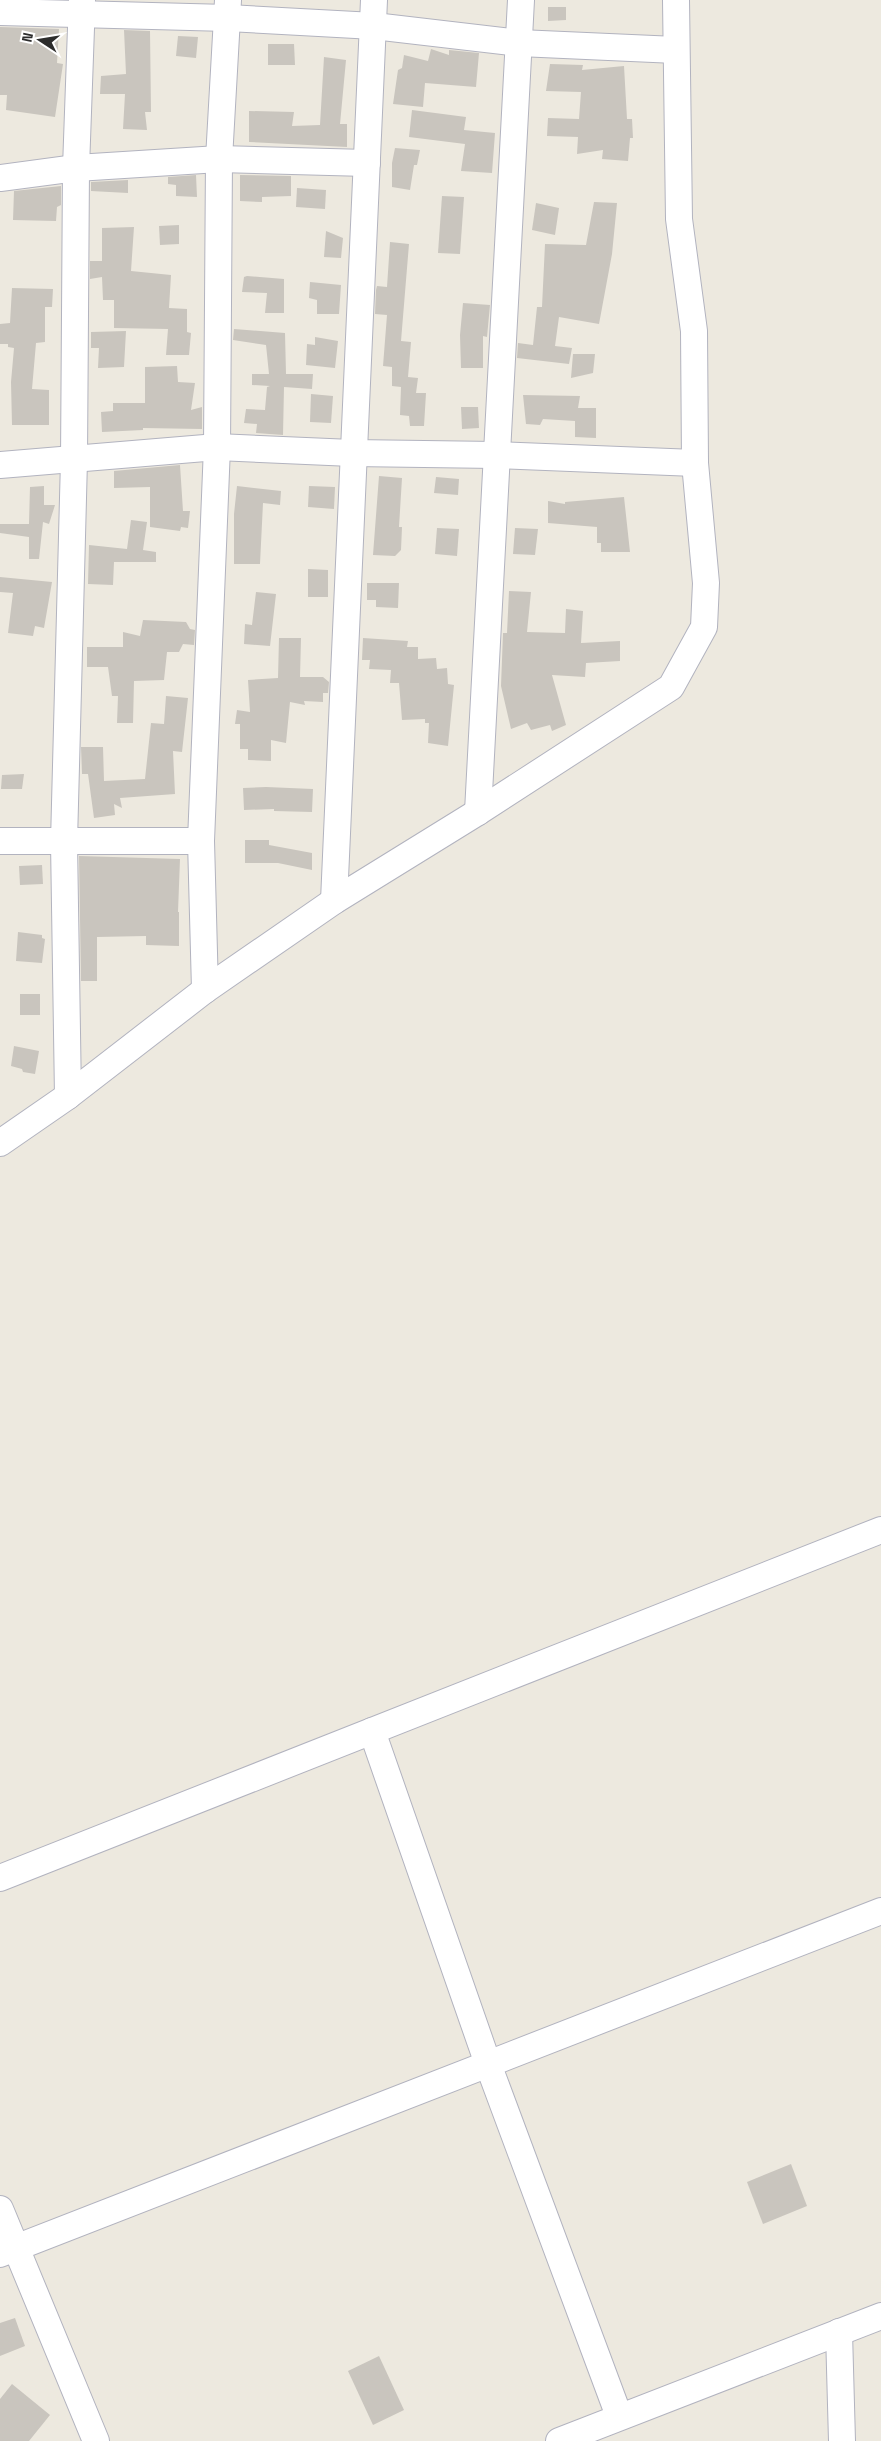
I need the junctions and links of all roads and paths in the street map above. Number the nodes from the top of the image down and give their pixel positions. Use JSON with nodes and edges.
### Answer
{"nodes":[{"id":1,"x":374,"y":0,"type":"edge"},
{"id":2,"x":521,"y":0,"type":"edge"},
{"id":3,"x":676,"y":0,"type":"edge"},
{"id":4,"x":82,"y":8,"type":"edge"},
{"id":5,"x":228,"y":9,"type":"edge"},
{"id":6,"x":0,"y":12,"type":"edge"},
{"id":7,"x":374,"y":26,"type":"junction"},
{"id":8,"x":519,"y":43,"type":"junction"},
{"id":9,"x":676,"y":50,"type":"junction"},
{"id":10,"x":219,"y":159,"type":"junction"},
{"id":11,"x":367,"y":163,"type":"junction"},
{"id":12,"x":76,"y":168,"type":"junction"},
{"id":13,"x":0,"y":178,"type":"edge"},
{"id":14,"x":217,"y":447,"type":"junction"},
{"id":15,"x":352,"y":453,"type":"junction"},
{"id":16,"x":496,"y":456,"type":"junction"},
{"id":17,"x":74,"y":460,"type":"junction"},
{"id":18,"x":695,"y":463,"type":"junction"},
{"id":19,"x":0,"y":465,"type":"edge"},
{"id":20,"x":478,"y":812,"type":"junction"},
{"id":21,"x":0,"y":841,"type":"edge"},
{"id":22,"x":201,"y":841,"type":"junction"},
{"id":23,"x":64,"y":842,"type":"junction"},
{"id":24,"x":334,"y":900,"type":"junction"},
{"id":25,"x":205,"y":990,"type":"junction"},
{"id":26,"x":68,"y":1096,"type":"junction"},
{"id":27,"x":0,"y":1143,"type":"edge"},
{"id":28,"x":881,"y":1530,"type":"edge"},
{"id":29,"x":372,"y":1731,"type":"junction"},
{"id":30,"x":0,"y":1878,"type":"edge"},
{"id":31,"x":881,"y":1911,"type":"edge"},
{"id":32,"x":488,"y":2064,"type":"junction"},
{"id":33,"x":0,"y":2209,"type":"edge"},
{"id":34,"x":8,"y":2251,"type":"edge"},
{"id":35,"x":881,"y":2316,"type":"edge"},
{"id":36,"x":839,"y":2332,"type":"junction"},
{"id":37,"x":620,"y":2416,"type":"junction"},
{"id":38,"x":96,"y":2441,"type":"edge"},
{"id":39,"x":559,"y":2441,"type":"edge"},
{"id":40,"x":842,"y":2441,"type":"edge"}],
"edges":[{"from":1,"to":7,"type":"street"},
{"from":2,"to":8,"type":"street"},
{"from":3,"to":9,"type":"street"},
{"from":4,"to":5,"type":"street"},
{"from":4,"to":6,"type":"street"},
{"from":4,"to":12,"type":"street"},
{"from":5,"to":7,"type":"street"},
{"from":5,"to":10,"type":"street"},
{"from":7,"to":8,"type":"street"},
{"from":7,"to":11,"type":"street"},
{"from":8,"to":9,"type":"street"},
{"from":8,"to":16,"type":"street"},
{"from":9,"to":18,"type":"street"},
{"from":10,"to":11,"type":"street"},
{"from":10,"to":12,"type":"street"},
{"from":10,"to":14,"type":"street"},
{"from":11,"to":15,"type":"street"},
{"from":12,"to":13,"type":"street"},
{"from":12,"to":17,"type":"street"},
{"from":14,"to":15,"type":"street"},
{"from":14,"to":17,"type":"street"},
{"from":14,"to":22,"type":"street"},
{"from":15,"to":16,"type":"street"},
{"from":15,"to":24,"type":"street"},
{"from":16,"to":18,"type":"street"},
{"from":16,"to":20,"type":"street"},
{"from":17,"to":19,"type":"street"},
{"from":17,"to":23,"type":"street"},
{"from":18,"to":20,"type":"street"},
{"from":20,"to":24,"type":"street"},
{"from":21,"to":23,"type":"street"},
{"from":22,"to":23,"type":"street"},
{"from":22,"to":25,"type":"street"},
{"from":23,"to":26,"type":"street"},
{"from":24,"to":25,"type":"street"},
{"from":25,"to":26,"type":"street"},
{"from":26,"to":27,"type":"street"},
{"from":28,"to":29,"type":"street"},
{"from":29,"to":30,"type":"street"},
{"from":29,"to":32,"type":"street"},
{"from":31,"to":32,"type":"street"},
{"from":32,"to":34,"type":"street"},
{"from":32,"to":37,"type":"street"},
{"from":33,"to":34,"type":"street"},
{"from":34,"to":38,"type":"street"},
{"from":35,"to":36,"type":"street"},
{"from":36,"to":37,"type":"street"},
{"from":36,"to":40,"type":"street"},
{"from":37,"to":39,"type":"street"}]}
